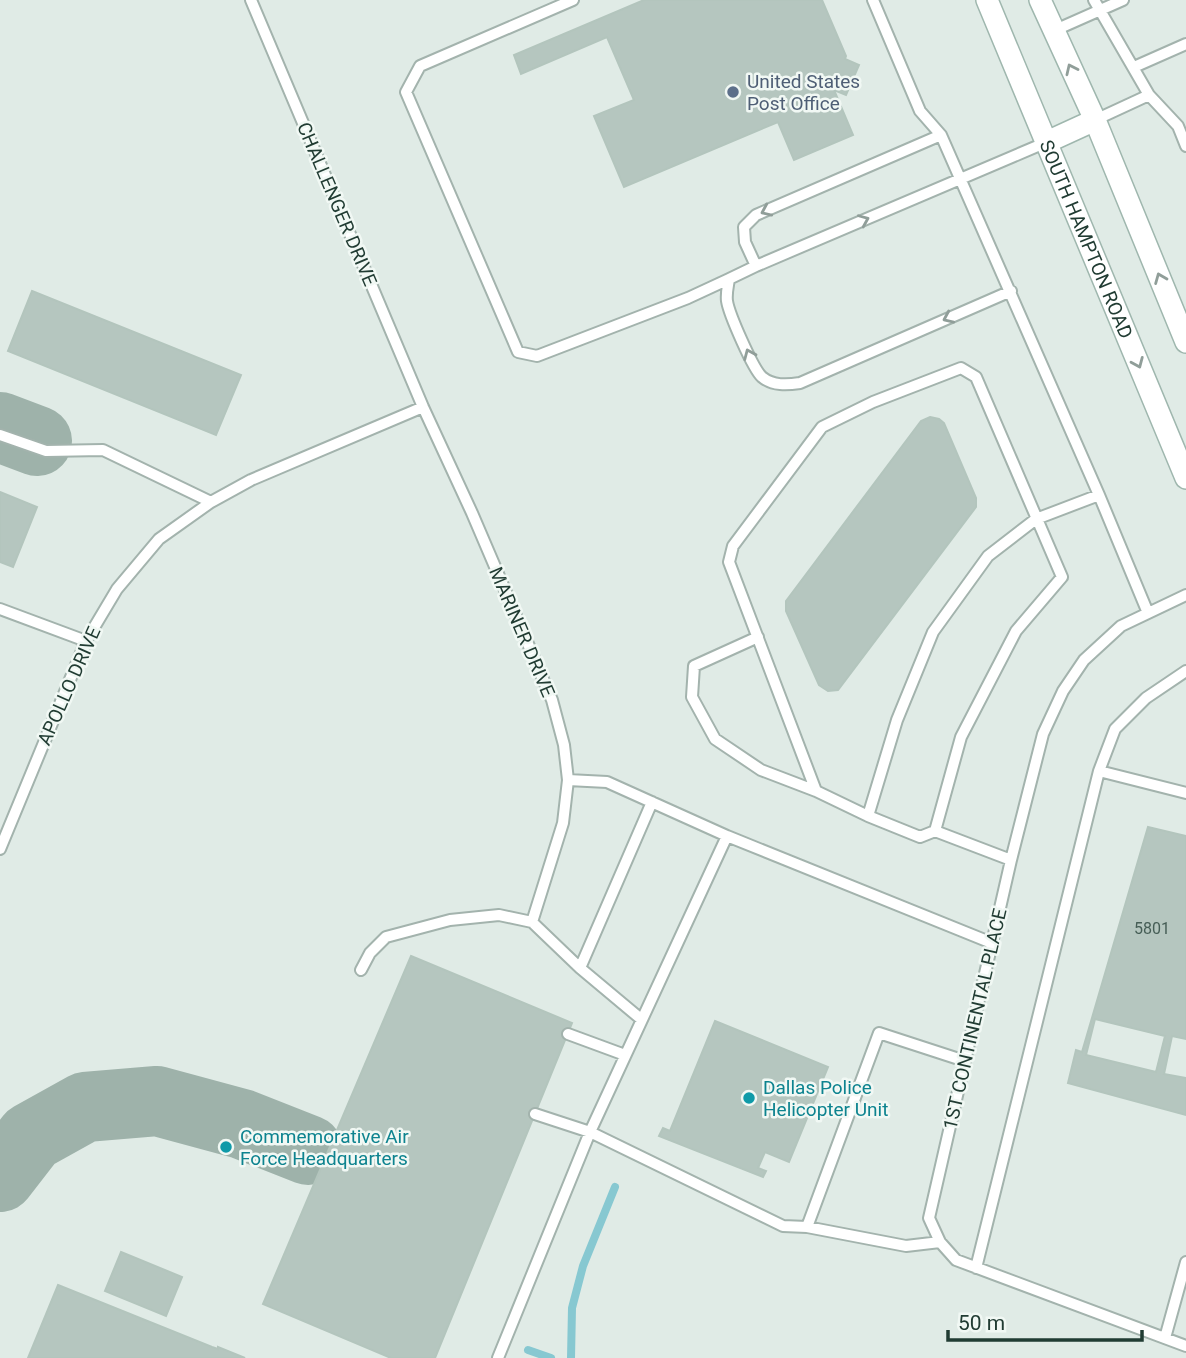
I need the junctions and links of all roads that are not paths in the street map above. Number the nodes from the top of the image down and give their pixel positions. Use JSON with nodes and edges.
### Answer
{"nodes":[{"id":1,"x":251,"y":0,"type":"edge"},
{"id":2,"x":573,"y":0,"type":"edge"},
{"id":3,"x":873,"y":0,"type":"edge"},
{"id":4,"x":987,"y":0,"type":"edge"},
{"id":5,"x":1040,"y":0,"type":"edge"},
{"id":6,"x":1123,"y":0,"type":"edge"},
{"id":7,"x":1096,"y":5,"type":"edge"},
{"id":8,"x":1053,"y":31,"type":"junction"},
{"id":9,"x":1186,"y":44,"type":"edge"},
{"id":10,"x":1134,"y":67,"type":"junction"},
{"id":11,"x":1149,"y":95,"type":"junction"},
{"id":12,"x":1095,"y":120,"type":"junction"},
{"id":13,"x":1182,"y":125,"type":"edge"},
{"id":14,"x":941,"y":135,"type":"junction"},
{"id":15,"x":1047,"y":142,"type":"junction"},
{"id":16,"x":1186,"y":146,"type":"edge"},
{"id":17,"x":960,"y":178,"type":"junction"},
{"id":18,"x":756,"y":266,"type":"junction"},
{"id":19,"x":729,"y":279,"type":"junction"},
{"id":20,"x":1011,"y":291,"type":"junction"},
{"id":21,"x":1186,"y":342,"type":"edge"},
{"id":22,"x":424,"y":407,"type":"junction"},
{"id":23,"x":0,"y":435,"type":"edge"},
{"id":24,"x":1186,"y":478,"type":"edge"},
{"id":25,"x":1099,"y":495,"type":"junction"},
{"id":26,"x":211,"y":502,"type":"junction"},
{"id":27,"x":1036,"y":519,"type":"junction"},
{"id":28,"x":1186,"y":595,"type":"edge"},
{"id":29,"x":0,"y":609,"type":"edge"},
{"id":30,"x":1148,"y":613,"type":"junction"},
{"id":31,"x":758,"y":637,"type":"junction"},
{"id":32,"x":86,"y":641,"type":"junction"},
{"id":33,"x":1186,"y":671,"type":"edge"},
{"id":34,"x":1099,"y":771,"type":"junction"},
{"id":35,"x":568,"y":780,"type":"junction"},
{"id":36,"x":816,"y":791,"type":"junction"},
{"id":37,"x":1186,"y":793,"type":"edge"},
{"id":38,"x":652,"y":802,"type":"junction"},
{"id":39,"x":869,"y":816,"type":"junction"},
{"id":40,"x":935,"y":831,"type":"junction"},
{"id":41,"x":727,"y":836,"type":"junction"},
{"id":42,"x":0,"y":849,"type":"edge"},
{"id":43,"x":1011,"y":860,"type":"junction"},
{"id":44,"x":532,"y":922,"type":"junction"},
{"id":45,"x":992,"y":943,"type":"junction"},
{"id":46,"x":580,"y":968,"type":"junction"},
{"id":47,"x":361,"y":970,"type":"dead end"},
{"id":48,"x":641,"y":1019,"type":"junction"},
{"id":49,"x":568,"y":1034,"type":"dead end"},
{"id":50,"x":625,"y":1055,"type":"junction"},
{"id":51,"x":965,"y":1061,"type":"junction"},
{"id":52,"x":535,"y":1114,"type":"dead end"},
{"id":53,"x":590,"y":1132,"type":"junction"},
{"id":54,"x":807,"y":1227,"type":"junction"},
{"id":55,"x":940,"y":1242,"type":"junction"},
{"id":56,"x":1186,"y":1262,"type":"edge"},
{"id":57,"x":976,"y":1268,"type":"junction"},
{"id":58,"x":1165,"y":1338,"type":"junction"},
{"id":59,"x":1186,"y":1346,"type":"edge"},
{"id":60,"x":498,"y":1358,"type":"edge"}],
"edges":[{"from":1,"to":22,"type":"lane","name":"CHALLENGER DRIVE"},
{"from":2,"to":19,"type":"lane"},
{"from":3,"to":14,"type":"lane"},
{"from":4,"to":15,"type":"main road","name":"SOUTH HAMPTON ROAD"},
{"from":5,"to":8,"type":"main road"},
{"from":6,"to":7,"type":"lane"},
{"from":7,"to":8,"type":"lane"},
{"from":7,"to":10,"type":"lane"},
{"from":12,"to":8,"type":"main road","one_way":true},
{"from":9,"to":10,"type":"lane"},
{"from":10,"to":11,"type":"lane"},
{"from":11,"to":12,"type":"lane"},
{"from":11,"to":13,"type":"lane"},
{"from":12,"to":15,"type":"main road"},
{"from":21,"to":12,"type":"main road","one_way":true},
{"from":13,"to":16,"type":"lane"},
{"from":14,"to":17,"type":"lane"},
{"from":14,"to":18,"type":"lane","one_way":true},
{"from":15,"to":17,"type":"lane"},
{"from":15,"to":24,"type":"main road","name":"SOUTH HAMPTON ROAD","one_way":true},
{"from":18,"to":17,"type":"lane","one_way":true},
{"from":17,"to":20,"type":"lane"},
{"from":18,"to":19,"type":"lane"},
{"from":20,"to":19,"type":"lane","one_way":true},
{"from":20,"to":25,"type":"lane"},
{"from":22,"to":26,"type":"lane","name":"APOLLO DRIVE"},
{"from":22,"to":35,"type":"lane","name":"MARINER DRIVE"},
{"from":23,"to":26,"type":"lane"},
{"from":25,"to":27,"type":"lane"},
{"from":25,"to":30,"type":"lane"},
{"from":26,"to":32,"type":"lane","name":"APOLLO DRIVE"},
{"from":27,"to":31,"type":"lane"},
{"from":27,"to":39,"type":"lane"},
{"from":27,"to":40,"type":"lane"},
{"from":28,"to":30,"type":"lane","name":"1ST CONTINENTAL PLACE"},
{"from":29,"to":32,"type":"lane"},
{"from":30,"to":43,"type":"lane","name":"1ST CONTINENTAL PLACE"},
{"from":31,"to":36,"type":"lane"},
{"from":31,"to":36,"type":"lane"},
{"from":32,"to":42,"type":"lane","name":"APOLLO DRIVE"},
{"from":33,"to":34,"type":"lane"},
{"from":34,"to":37,"type":"lane"},
{"from":34,"to":57,"type":"lane"},
{"from":35,"to":38,"type":"lane"},
{"from":35,"to":44,"type":"lane","name":"MARINER DRIVE"},
{"from":36,"to":39,"type":"lane"},
{"from":38,"to":41,"type":"lane"},
{"from":38,"to":46,"type":"lane"},
{"from":39,"to":40,"type":"lane"},
{"from":40,"to":43,"type":"lane"},
{"from":41,"to":45,"type":"lane"},
{"from":41,"to":48,"type":"lane"},
{"from":43,"to":45,"type":"lane","name":"1ST CONTINENTAL PLACE"},
{"from":44,"to":46,"type":"lane"},
{"from":44,"to":47,"type":"lane"},
{"from":45,"to":51,"type":"lane","name":"1ST CONTINENTAL PLACE"},
{"from":46,"to":48,"type":"lane"},
{"from":48,"to":50,"type":"lane"},
{"from":49,"to":50,"type":"lane"},
{"from":50,"to":53,"type":"lane"},
{"from":51,"to":54,"type":"lane"},
{"from":51,"to":55,"type":"lane","name":"1ST CONTINENTAL PLACE"},
{"from":52,"to":53,"type":"lane"},
{"from":53,"to":54,"type":"lane"},
{"from":53,"to":60,"type":"lane"},
{"from":54,"to":55,"type":"lane"},
{"from":55,"to":57,"type":"lane"},
{"from":56,"to":58,"type":"lane"},
{"from":57,"to":58,"type":"lane"},
{"from":58,"to":59,"type":"lane"}]}
